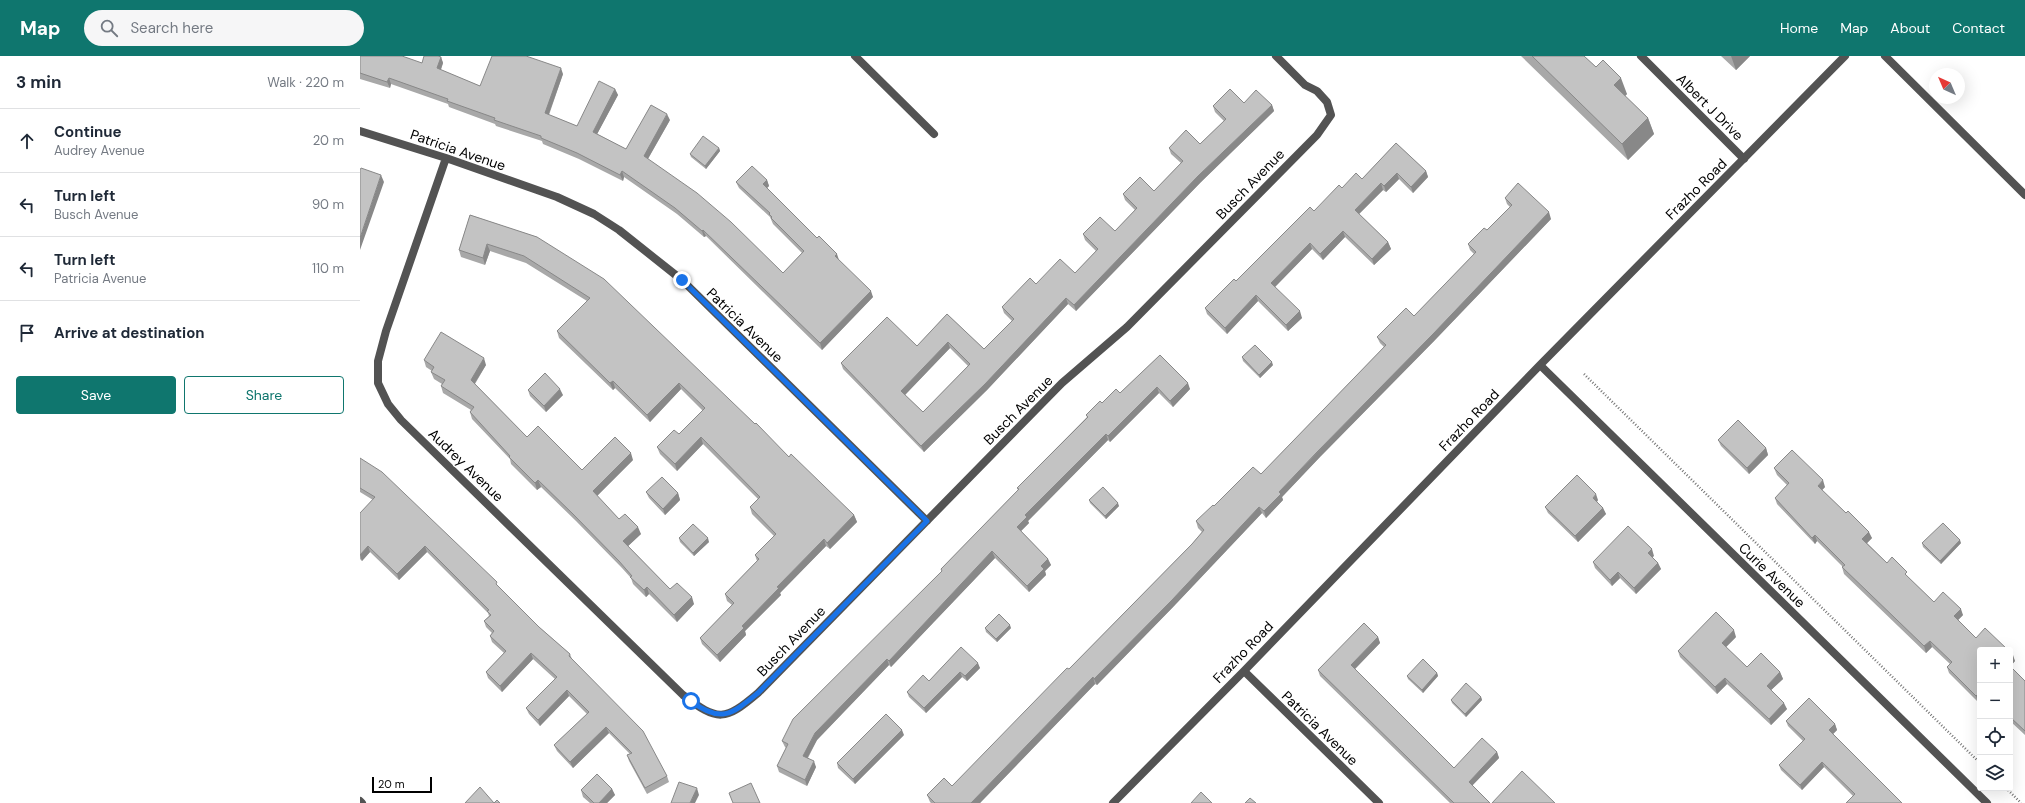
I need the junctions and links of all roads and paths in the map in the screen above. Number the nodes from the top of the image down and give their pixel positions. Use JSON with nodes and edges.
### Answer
{"nodes":[{"id":1,"x":855,"y":56,"type":"edge"},
{"id":2,"x":1276,"y":56,"type":"edge"},
{"id":3,"x":1641,"y":56,"type":"edge"},
{"id":4,"x":1845,"y":56,"type":"edge"},
{"id":5,"x":1885,"y":56,"type":"edge"},
{"id":6,"x":360,"y":131,"type":"edge"},
{"id":7,"x":934,"y":134,"type":"dead end"},
{"id":8,"x":446,"y":158,"type":"junction"},
{"id":9,"x":1744,"y":159,"type":"junction"},
{"id":10,"x":2025,"y":195,"type":"edge"},
{"id":11,"x":1540,"y":365,"type":"junction"},
{"id":12,"x":1584,"y":374,"type":"dead end"},
{"id":13,"x":927,"y":521,"type":"junction"},
{"id":14,"x":1244,"y":671,"type":"junction"},
{"id":15,"x":719,"y":715,"type":"joint"},
{"id":16,"x":1977,"y":760,"type":"edge"},
{"id":17,"x":2009,"y":791,"type":"edge"},
{"id":18,"x":1113,"y":803,"type":"edge"},
{"id":19,"x":1379,"y":803,"type":"edge"},
{"id":20,"x":1987,"y":803,"type":"edge"},
{"id":21,"x":2021,"y":803,"type":"edge"}],
"edges":[{"from":1,"to":7,"type":"street"},
{"from":2,"to":13,"type":"street","name":"Busch Avenue"},
{"from":3,"to":9,"type":"street","name":"Albert J Drive"},
{"from":4,"to":9,"type":"street","name":"Frazho Road"},
{"from":5,"to":10,"type":"street"},
{"from":6,"to":8,"type":"street","name":"Patricia Avenue"},
{"from":8,"to":13,"type":"street","name":"Patricia Avenue"},
{"from":8,"to":15,"type":"street","name":"Audrey Avenue"},
{"from":9,"to":11,"type":"street","name":"Frazho Road"},
{"from":11,"to":14,"type":"street","name":"Frazho Road"},
{"from":11,"to":20,"type":"street","name":"Curie Avenue"},
{"from":12,"to":16,"type":"path"},
{"from":13,"to":15,"type":"street","name":"Busch Avenue"},
{"from":14,"to":18,"type":"street","name":"Frazho Road"},
{"from":14,"to":19,"type":"street","name":"Patricia Avenue"},
{"from":17,"to":21,"type":"path"}]}
